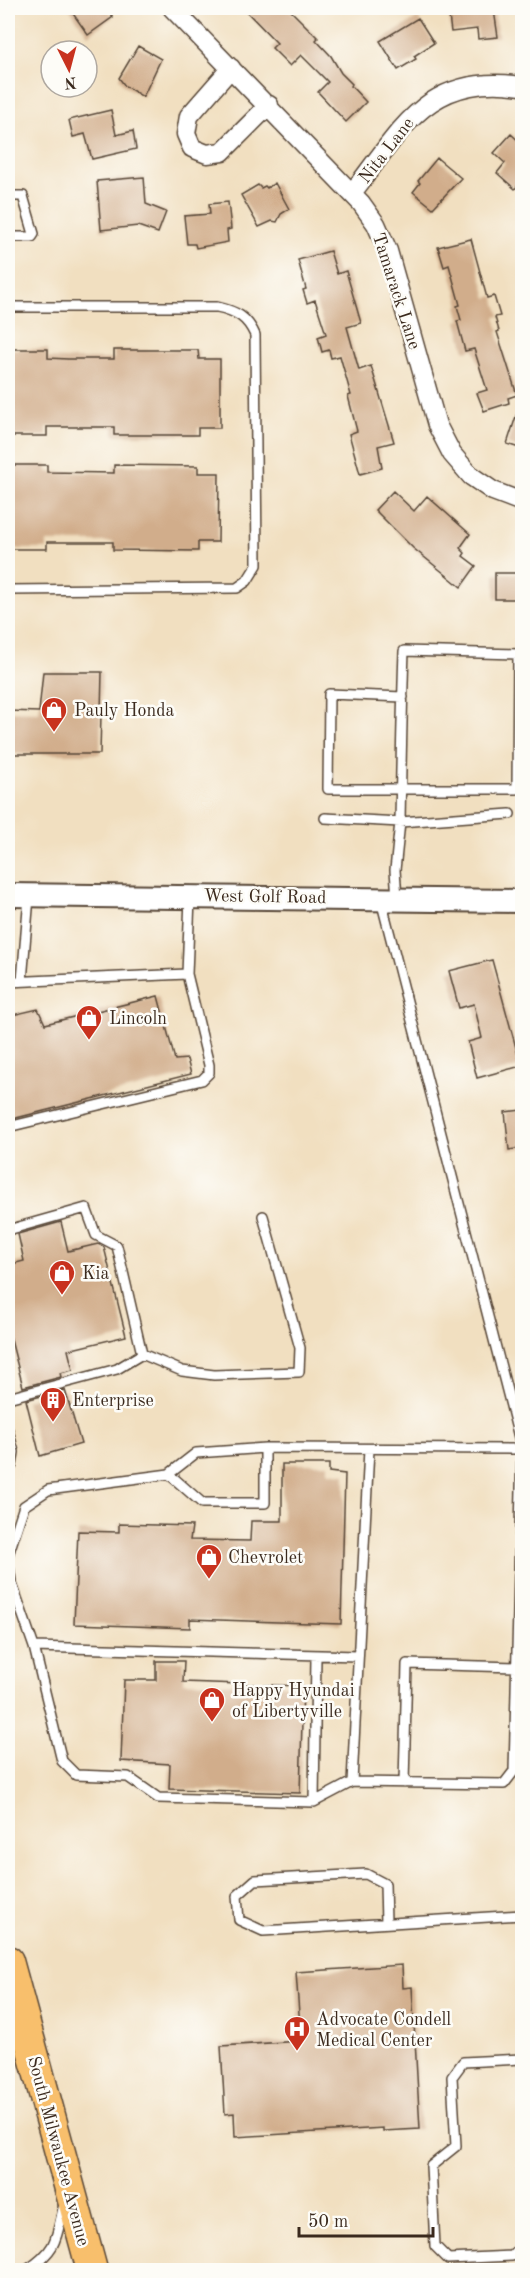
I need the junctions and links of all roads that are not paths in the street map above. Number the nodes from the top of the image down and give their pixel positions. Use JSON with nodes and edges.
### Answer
{"nodes":[{"id":1,"x":172,"y":8,"type":"edge"},
{"id":2,"x":231,"y":68,"type":"junction"},
{"id":3,"x":522,"y":86,"type":"edge"},
{"id":4,"x":269,"y":105,"type":"junction"},
{"id":5,"x":352,"y":193,"type":"junction"},
{"id":6,"x":8,"y":196,"type":"edge"},
{"id":7,"x":8,"y":237,"type":"edge"},
{"id":8,"x":8,"y":307,"type":"edge"},
{"id":9,"x":522,"y":501,"type":"edge"},
{"id":10,"x":8,"y":590,"type":"edge"},
{"id":11,"x":403,"y":697,"type":"junction"},
{"id":12,"x":401,"y":790,"type":"junction"},
{"id":13,"x":510,"y":814,"type":"dead end"},
{"id":14,"x":325,"y":818,"type":"dead end"},
{"id":15,"x":400,"y":822,"type":"junction"},
{"id":16,"x":18,"y":895,"type":"edge"},
{"id":17,"x":190,"y":896,"type":"junction"},
{"id":18,"x":389,"y":898,"type":"junction"},
{"id":19,"x":522,"y":901,"type":"edge"},
{"id":20,"x":187,"y":974,"type":"junction"},
{"id":21,"x":22,"y":981,"type":"junction"},
{"id":22,"x":8,"y":982,"type":"edge"},
{"id":23,"x":8,"y":1127,"type":"edge"},
{"id":24,"x":263,"y":1216,"type":"dead end"},
{"id":25,"x":8,"y":1230,"type":"edge"},
{"id":26,"x":142,"y":1354,"type":"junction"},
{"id":27,"x":8,"y":1398,"type":"edge"},
{"id":28,"x":8,"y":1430,"type":"edge"},
{"id":29,"x":265,"y":1448,"type":"junction"},
{"id":30,"x":369,"y":1449,"type":"junction"},
{"id":31,"x":522,"y":1449,"type":"edge"},
{"id":32,"x":8,"y":1466,"type":"edge"},
{"id":33,"x":169,"y":1474,"type":"junction"},
{"id":34,"x":8,"y":1555,"type":"edge"},
{"id":35,"x":8,"y":1560,"type":"edge"},
{"id":36,"x":9,"y":1582,"type":"edge"},
{"id":37,"x":34,"y":1647,"type":"junction"},
{"id":38,"x":316,"y":1656,"type":"junction"},
{"id":39,"x":357,"y":1656,"type":"junction"},
{"id":40,"x":516,"y":1667,"type":"junction"},
{"id":41,"x":352,"y":1782,"type":"junction"},
{"id":42,"x":404,"y":1783,"type":"junction"},
{"id":43,"x":314,"y":1802,"type":"junction"},
{"id":44,"x":522,"y":1916,"type":"edge"},
{"id":45,"x":386,"y":1923,"type":"junction"},
{"id":46,"x":8,"y":1961,"type":"edge"},
{"id":47,"x":13,"y":2003,"type":"edge"},
{"id":48,"x":522,"y":2059,"type":"edge"},
{"id":49,"x":68,"y":2184,"type":"junction"},
{"id":50,"x":522,"y":2245,"type":"edge"},
{"id":51,"x":27,"y":2271,"type":"edge"},
{"id":52,"x":92,"y":2271,"type":"edge"}],
"edges":[{"from":1,"to":2,"type":"street","name":"Tamarack Lane"},
{"from":2,"to":4,"type":"street","name":"Tamarack Lane"},
{"from":2,"to":4,"type":"street"},
{"from":3,"to":5,"type":"street","name":"Nita Lane"},
{"from":4,"to":5,"type":"street","name":"Tamarack Lane"},
{"from":5,"to":9,"type":"street","name":"Tamarack Lane"},
{"from":6,"to":7,"type":"lane"},
{"from":8,"to":10,"type":"lane"},
{"from":11,"to":12,"type":"lane"},
{"from":11,"to":12,"type":"lane"},
{"from":11,"to":12,"type":"lane"},
{"from":12,"to":15,"type":"lane"},
{"from":13,"to":15,"type":"lane"},
{"from":14,"to":15,"type":"lane"},
{"from":15,"to":18,"type":"lane"},
{"from":16,"to":17,"type":"street","name":"West Golf Road"},
{"from":16,"to":21,"type":"lane"},
{"from":17,"to":18,"type":"street","name":"West Golf Road"},
{"from":17,"to":20,"type":"lane"},
{"from":18,"to":19,"type":"street","name":"West Golf Road"},
{"from":18,"to":31,"type":"lane"},
{"from":20,"to":21,"type":"lane"},
{"from":20,"to":23,"type":"lane"},
{"from":21,"to":22,"type":"lane"},
{"from":24,"to":26,"type":"lane"},
{"from":25,"to":26,"type":"lane"},
{"from":26,"to":27,"type":"lane"},
{"from":28,"to":32,"type":"lane"},
{"from":29,"to":30,"type":"lane"},
{"from":29,"to":33,"type":"lane"},
{"from":29,"to":33,"type":"lane"},
{"from":30,"to":31,"type":"lane"},
{"from":30,"to":39,"type":"lane"},
{"from":31,"to":40,"type":"lane"},
{"from":33,"to":34,"type":"lane"},
{"from":35,"to":36,"type":"lane"},
{"from":36,"to":37,"type":"lane"},
{"from":37,"to":38,"type":"lane"},
{"from":37,"to":43,"type":"lane"},
{"from":38,"to":39,"type":"lane"},
{"from":38,"to":43,"type":"lane"},
{"from":39,"to":41,"type":"lane"},
{"from":40,"to":42,"type":"lane"},
{"from":40,"to":42,"type":"lane"},
{"from":41,"to":42,"type":"lane"},
{"from":41,"to":43,"type":"lane"},
{"from":44,"to":45,"type":"lane"},
{"from":45,"to":45,"type":"lane"},
{"from":46,"to":47,"type":"main road","name":"South Milwaukee Avenue"},
{"from":47,"to":49,"type":"main road","name":"South Milwaukee Avenue"},
{"from":48,"to":50,"type":"lane"},
{"from":49,"to":51,"type":"lane"},
{"from":49,"to":52,"type":"main road","name":"South Milwaukee Avenue"}]}
